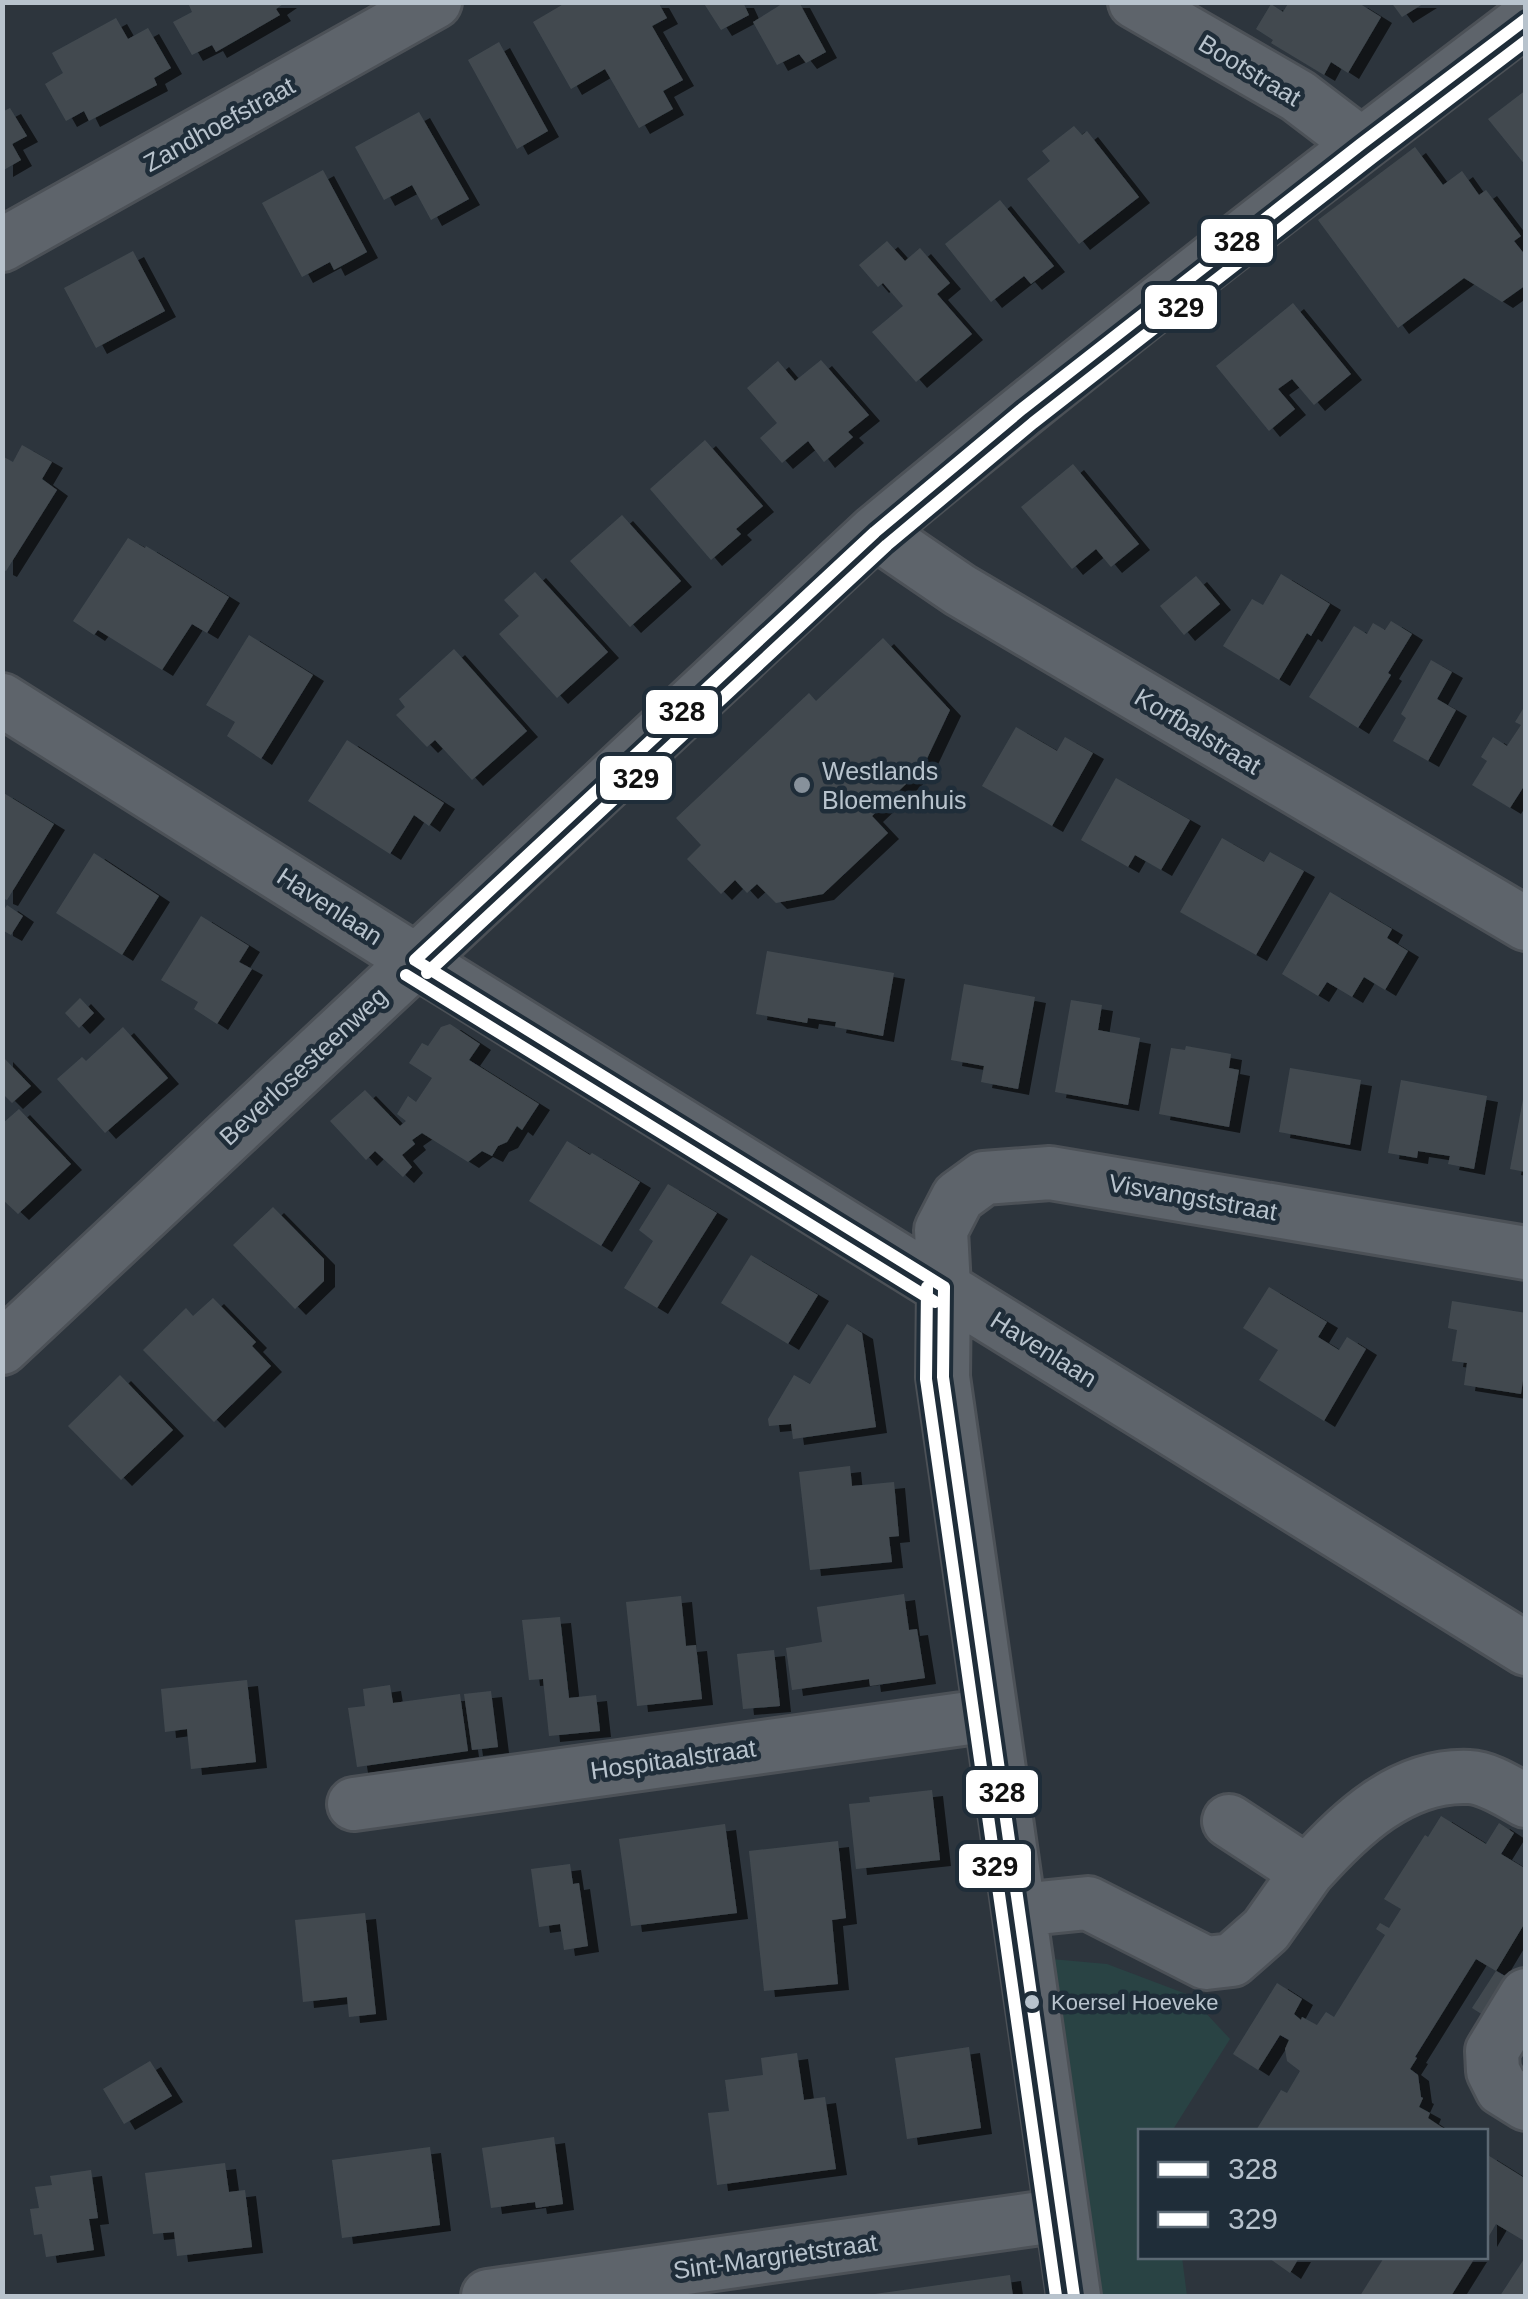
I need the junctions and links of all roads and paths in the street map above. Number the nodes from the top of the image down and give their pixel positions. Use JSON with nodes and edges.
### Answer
{"nodes":[{"id":1,"x":435,"y":2,"type":"edge"},
{"id":2,"x":1135,"y":2,"type":"edge"},
{"id":3,"x":1526,"y":19,"type":"edge"},
{"id":4,"x":1361,"y":144,"type":"junction"},
{"id":5,"x":2,"y":245,"type":"edge"},
{"id":6,"x":875,"y":532,"type":"junction"},
{"id":7,"x":2,"y":700,"type":"edge"},
{"id":8,"x":1526,"y":924,"type":"edge"},
{"id":9,"x":415,"y":960,"type":"junction"},
{"id":10,"x":1526,"y":1254,"type":"edge"},
{"id":11,"x":944,"y":1287,"type":"junction"},
{"id":12,"x":2,"y":1348,"type":"edge"},
{"id":13,"x":1526,"y":1649,"type":"edge"},
{"id":14,"x":991,"y":1715,"type":"junction"},
{"id":15,"x":1526,"y":1802,"type":"edge"},
{"id":16,"x":354,"y":1804,"type":"dead end"},
{"id":17,"x":1229,"y":1821,"type":"dead end"},
{"id":18,"x":1307,"y":1872,"type":"junction"},
{"id":19,"x":1019,"y":1910,"type":"junction"},
{"id":20,"x":1526,"y":1995,"type":"edge"},
{"id":21,"x":1526,"y":2104,"type":"edge"},
{"id":22,"x":1062,"y":2215,"type":"junction"},
{"id":23,"x":488,"y":2296,"type":"edge"},
{"id":24,"x":1074,"y":2296,"type":"edge"}],
"edges":[{"from":1,"to":5,"type":"street","name":"Zandhoefstraat"},
{"from":2,"to":4,"type":"street","name":"Bootstraat"},
{"from":3,"to":4,"type":"street","name":"Beverlosesteenweg"},
{"from":4,"to":6,"type":"street","name":"Beverlosesteenweg"},
{"from":6,"to":8,"type":"street","name":"Korfbalstraat"},
{"from":6,"to":9,"type":"street","name":"Beverlosesteenweg"},
{"from":7,"to":9,"type":"street","name":"Havenlaan"},
{"from":9,"to":11,"type":"street","name":"Havenlaan"},
{"from":9,"to":12,"type":"street","name":"Beverlosesteenweg"},
{"from":10,"to":11,"type":"street","name":"Visvangststraat"},
{"from":11,"to":13,"type":"street","name":"Havenlaan"},
{"from":11,"to":14,"type":"street"},
{"from":14,"to":16,"type":"street","name":"Hospitaalstraat"},
{"from":14,"to":19,"type":"street"},
{"from":15,"to":18,"type":"street"},
{"from":17,"to":18,"type":"street"},
{"from":18,"to":19,"type":"street"},
{"from":19,"to":22,"type":"street"},
{"from":20,"to":21,"type":"street"},
{"from":22,"to":23,"type":"street","name":"Sint-Margrietstraat"},
{"from":22,"to":24,"type":"street"}]}
